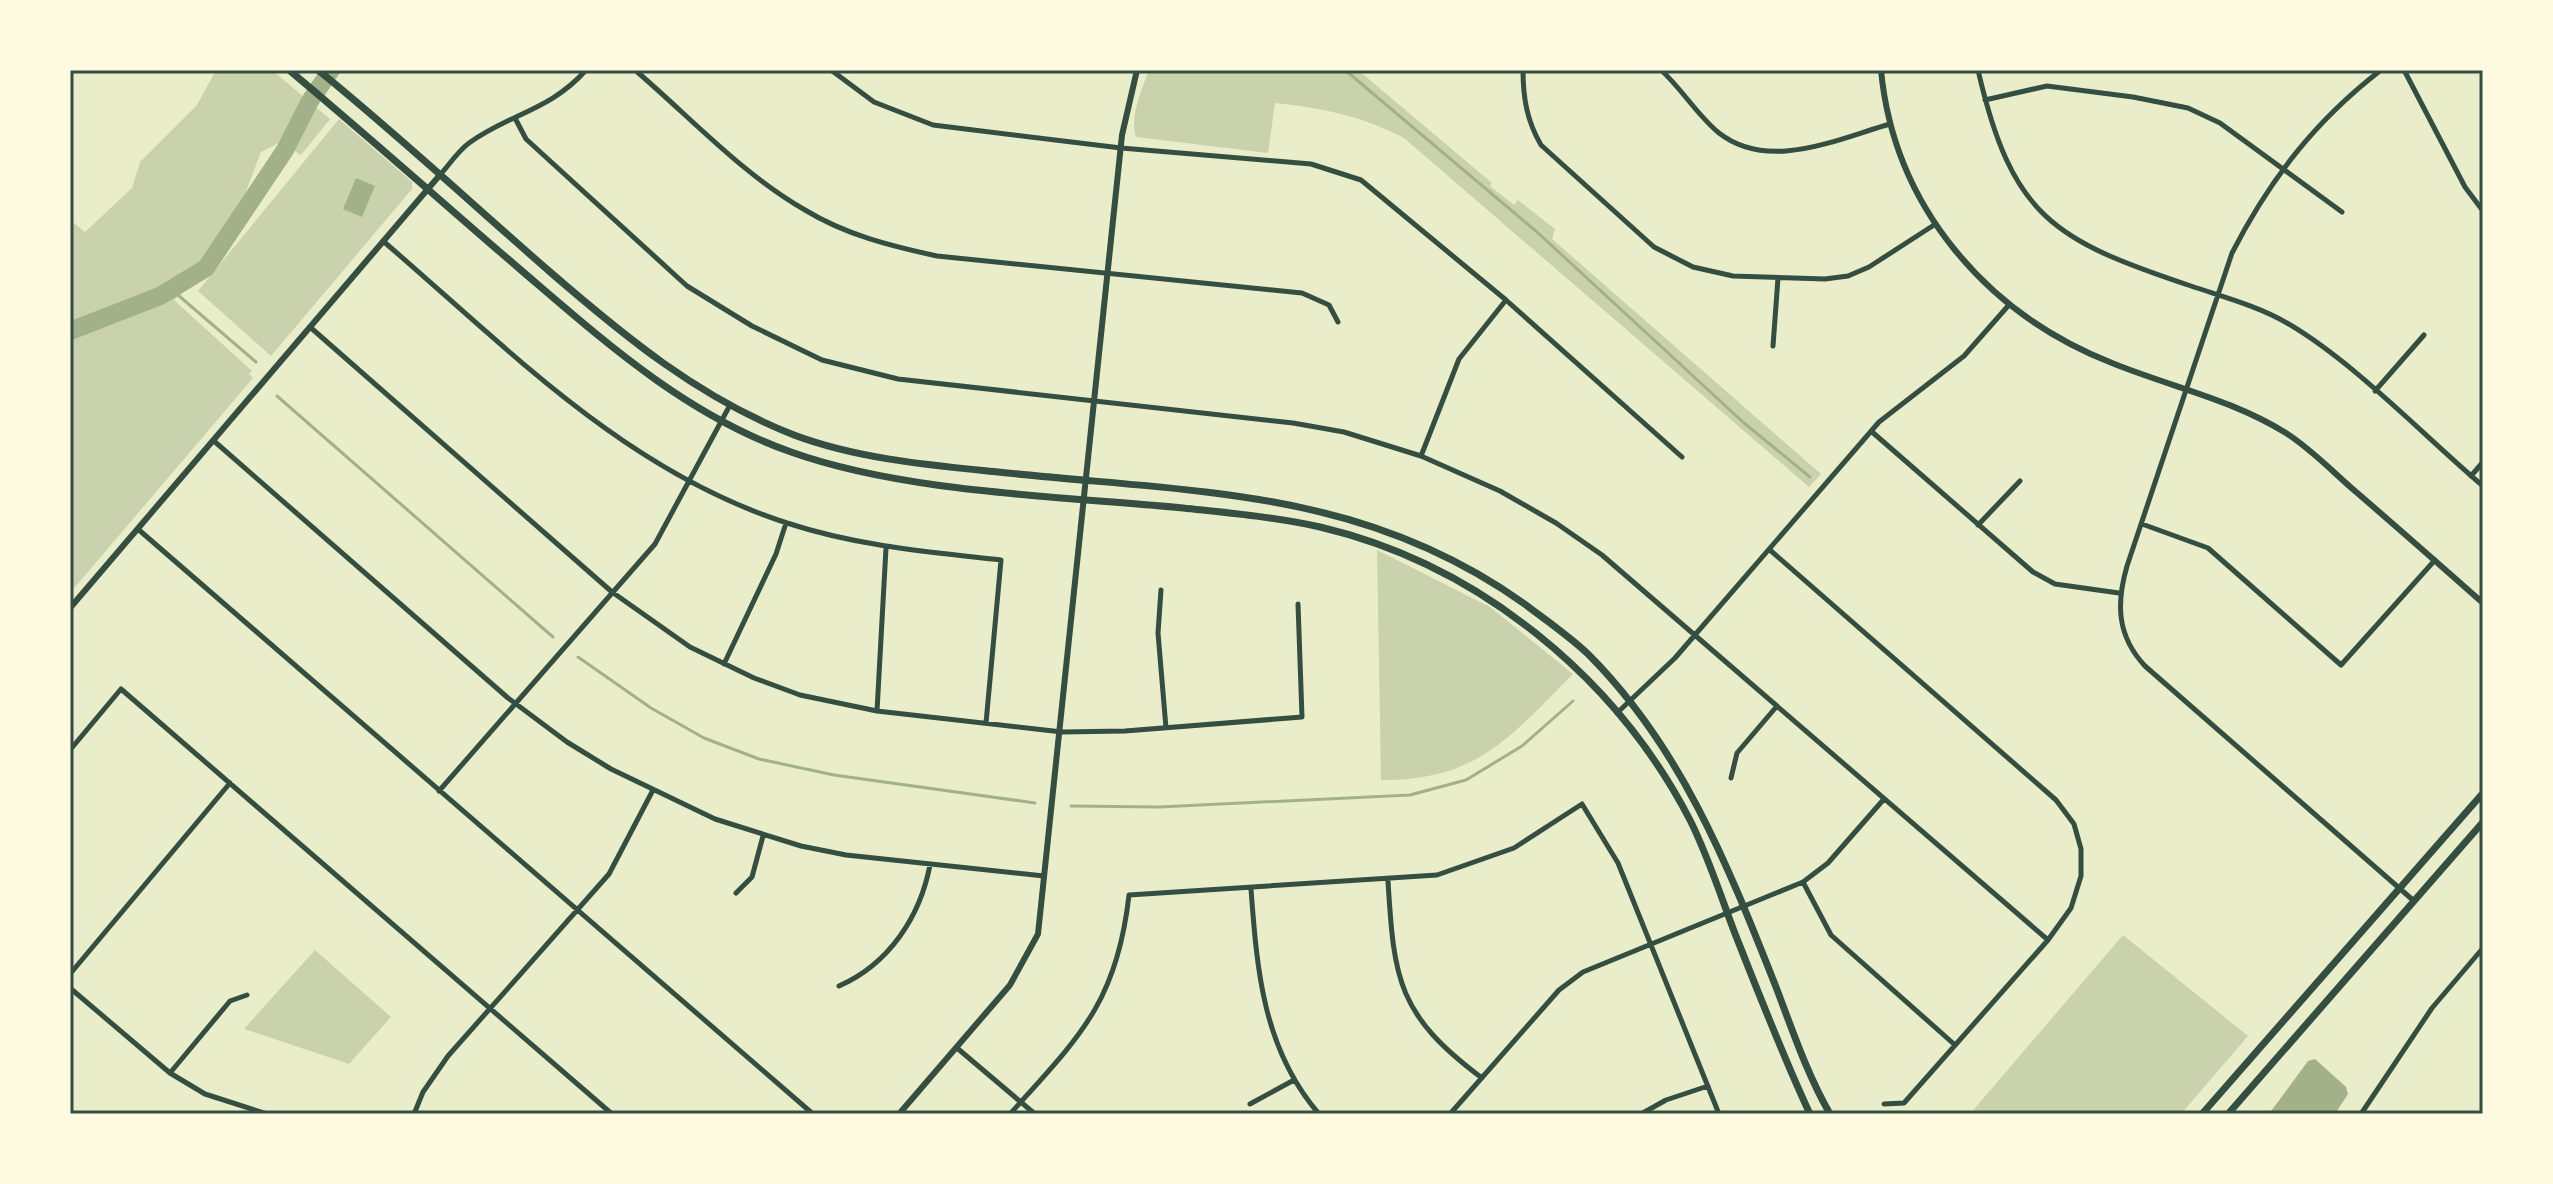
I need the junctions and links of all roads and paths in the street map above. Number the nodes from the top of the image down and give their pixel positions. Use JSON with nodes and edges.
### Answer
{"nodes":[{"id":1,"x":289,"y":70,"type":"edge"},
{"id":2,"x":318,"y":70,"type":"edge"},
{"id":3,"x":586,"y":70,"type":"edge"},
{"id":4,"x":635,"y":70,"type":"edge"},
{"id":5,"x":831,"y":70,"type":"edge"},
{"id":6,"x":1137,"y":70,"type":"edge"},
{"id":7,"x":1523,"y":70,"type":"edge"},
{"id":8,"x":1661,"y":70,"type":"edge"},
{"id":9,"x":1881,"y":70,"type":"edge"},
{"id":10,"x":1978,"y":70,"type":"edge"},
{"id":11,"x":2381,"y":70,"type":"edge"},
{"id":12,"x":2404,"y":70,"type":"edge"},
{"id":13,"x":1985,"y":100,"type":"junction"},
{"id":14,"x":516,"y":120,"type":"junction"},
{"id":15,"x":1890,"y":124,"type":"junction"},
{"id":16,"x":1121,"y":148,"type":"junction"},
{"id":17,"x":2281,"y":168,"type":"junction"},
{"id":18,"x":439,"y":176,"type":"junction"},
{"id":19,"x":427,"y":190,"type":"junction"},
{"id":20,"x":2483,"y":211,"type":"edge"},
{"id":21,"x":2342,"y":212,"type":"dead end"},
{"id":22,"x":1934,"y":225,"type":"junction"},
{"id":23,"x":383,"y":241,"type":"junction"},
{"id":24,"x":1107,"y":274,"type":"junction"},
{"id":25,"x":1778,"y":278,"type":"junction"},
{"id":26,"x":2218,"y":295,"type":"junction"},
{"id":27,"x":1506,"y":300,"type":"junction"},
{"id":28,"x":2008,"y":306,"type":"junction"},
{"id":29,"x":1338,"y":322,"type":"dead end"},
{"id":30,"x":310,"y":327,"type":"junction"},
{"id":31,"x":2424,"y":335,"type":"dead end"},
{"id":32,"x":1773,"y":346,"type":"dead end"},
{"id":33,"x":2185,"y":387,"type":"junction"},
{"id":34,"x":2375,"y":391,"type":"junction"},
{"id":35,"x":1095,"y":402,"type":"junction"},
{"id":36,"x":730,"y":405,"type":"junction"},
{"id":37,"x":722,"y":420,"type":"junction"},
{"id":38,"x":1871,"y":431,"type":"junction"},
{"id":39,"x":214,"y":441,"type":"junction"},
{"id":40,"x":1421,"y":456,"type":"junction"},
{"id":41,"x":1682,"y":457,"type":"dead end"},
{"id":42,"x":2483,"y":462,"type":"edge"},
{"id":43,"x":2471,"y":476,"type":"junction"},
{"id":44,"x":2020,"y":481,"type":"dead end"},
{"id":45,"x":1087,"y":482,"type":"junction"},
{"id":46,"x":690,"y":483,"type":"junction"},
{"id":47,"x":2483,"y":486,"type":"edge"},
{"id":48,"x":1086,"y":499,"type":"junction"},
{"id":49,"x":786,"y":523,"type":"junction"},
{"id":50,"x":2142,"y":524,"type":"junction"},
{"id":51,"x":1978,"y":525,"type":"junction"},
{"id":52,"x":139,"y":530,"type":"junction"},
{"id":53,"x":886,"y":548,"type":"junction"},
{"id":54,"x":1770,"y":550,"type":"junction"},
{"id":55,"x":2435,"y":560,"type":"junction"},
{"id":56,"x":1161,"y":590,"type":"dead end"},
{"id":57,"x":612,"y":592,"type":"junction"},
{"id":58,"x":2119,"y":593,"type":"junction"},
{"id":59,"x":2483,"y":603,"type":"edge"},
{"id":60,"x":1298,"y":604,"type":"dead end"},
{"id":61,"x":70,"y":608,"type":"edge"},
{"id":62,"x":1695,"y":634,"type":"junction"},
{"id":63,"x":724,"y":664,"type":"junction"},
{"id":64,"x":1631,"y":702,"type":"junction"},
{"id":65,"x":514,"y":703,"type":"junction"},
{"id":66,"x":1777,"y":706,"type":"junction"},
{"id":67,"x":877,"y":711,"type":"junction"},
{"id":68,"x":1617,"y":713,"type":"junction"},
{"id":69,"x":986,"y":723,"type":"junction"},
{"id":70,"x":1166,"y":728,"type":"junction"},
{"id":71,"x":1062,"y":732,"type":"junction"},
{"id":72,"x":70,"y":750,"type":"edge"},
{"id":73,"x":1731,"y":778,"type":"dead end"},
{"id":74,"x":230,"y":783,"type":"junction"},
{"id":75,"x":653,"y":790,"type":"junction"},
{"id":76,"x":439,"y":791,"type":"junction"},
{"id":77,"x":2483,"y":793,"type":"edge"},
{"id":78,"x":1884,"y":799,"type":"junction"},
{"id":79,"x":2483,"y":822,"type":"edge"},
{"id":80,"x":763,"y":836,"type":"junction"},
{"id":81,"x":930,"y":865,"type":"junction"},
{"id":82,"x":1047,"y":876,"type":"junction"},
{"id":83,"x":1388,"y":881,"type":"junction"},
{"id":84,"x":1803,"y":882,"type":"junction"},
{"id":85,"x":2399,"y":888,"type":"junction"},
{"id":86,"x":1251,"y":889,"type":"junction"},
{"id":87,"x":736,"y":893,"type":"dead end"},
{"id":88,"x":2414,"y":901,"type":"junction"},
{"id":89,"x":1743,"y":904,"type":"junction"},
{"id":90,"x":578,"y":910,"type":"junction"},
{"id":91,"x":1727,"y":911,"type":"junction"},
{"id":92,"x":2048,"y":940,"type":"junction"},
{"id":93,"x":1651,"y":942,"type":"junction"},
{"id":94,"x":2483,"y":948,"type":"edge"},
{"id":95,"x":70,"y":974,"type":"edge"},
{"id":96,"x":839,"y":986,"type":"dead end"},
{"id":97,"x":70,"y":988,"type":"edge"},
{"id":98,"x":247,"y":995,"type":"dead end"},
{"id":99,"x":491,"y":1010,"type":"junction"},
{"id":100,"x":1955,"y":1045,"type":"junction"},
{"id":101,"x":957,"y":1048,"type":"junction"},
{"id":102,"x":2247,"y":1063,"type":"junction"},
{"id":103,"x":170,"y":1073,"type":"junction"},
{"id":104,"x":2261,"y":1075,"type":"junction"},
{"id":105,"x":1482,"y":1078,"type":"junction"},
{"id":106,"x":1294,"y":1080,"type":"junction"},
{"id":107,"x":1708,"y":1086,"type":"junction"},
{"id":108,"x":1021,"y":1102,"type":"junction"},
{"id":109,"x":1250,"y":1104,"type":"dead end"},
{"id":110,"x":1884,"y":1104,"type":"dead end"},
{"id":111,"x":267,"y":1114,"type":"edge"},
{"id":112,"x":414,"y":1114,"type":"edge"},
{"id":113,"x":612,"y":1114,"type":"edge"},
{"id":114,"x":813,"y":1114,"type":"edge"},
{"id":115,"x":899,"y":1114,"type":"edge"},
{"id":116,"x":1010,"y":1114,"type":"edge"},
{"id":117,"x":1035,"y":1114,"type":"edge"},
{"id":118,"x":1319,"y":1114,"type":"edge"},
{"id":119,"x":1450,"y":1114,"type":"edge"},
{"id":120,"x":1641,"y":1114,"type":"edge"},
{"id":121,"x":1719,"y":1114,"type":"edge"},
{"id":122,"x":1810,"y":1114,"type":"edge"},
{"id":123,"x":1830,"y":1114,"type":"edge"},
{"id":124,"x":2202,"y":1114,"type":"edge"},
{"id":125,"x":2228,"y":1114,"type":"edge"},
{"id":126,"x":2361,"y":1114,"type":"edge"}],
"edges":[{"from":1,"to":19,"type":"main road"},
{"from":2,"to":18,"type":"main road"},
{"from":3,"to":14,"type":"street"},
{"from":4,"to":24,"type":"street"},
{"from":5,"to":16,"type":"street"},
{"from":6,"to":16,"type":"street"},
{"from":7,"to":25,"type":"street"},
{"from":8,"to":15,"type":"street"},
{"from":9,"to":15,"type":"street"},
{"from":10,"to":13,"type":"street"},
{"from":11,"to":17,"type":"street"},
{"from":12,"to":20,"type":"street"},
{"from":13,"to":17,"type":"street"},
{"from":13,"to":26,"type":"street"},
{"from":14,"to":18,"type":"street"},
{"from":14,"to":35,"type":"street"},
{"from":15,"to":22,"type":"street"},
{"from":16,"to":24,"type":"street"},
{"from":16,"to":27,"type":"street"},
{"from":17,"to":21,"type":"street"},
{"from":17,"to":26,"type":"street"},
{"from":18,"to":19,"type":"street"},
{"from":18,"to":36,"type":"main road"},
{"from":19,"to":23,"type":"street"},
{"from":19,"to":37,"type":"main road"},
{"from":22,"to":25,"type":"street"},
{"from":22,"to":28,"type":"street"},
{"from":23,"to":30,"type":"street"},
{"from":23,"to":46,"type":"street"},
{"from":24,"to":29,"type":"street"},
{"from":24,"to":35,"type":"street"},
{"from":25,"to":32,"type":"street"},
{"from":26,"to":33,"type":"street"},
{"from":26,"to":34,"type":"street"},
{"from":27,"to":40,"type":"street"},
{"from":27,"to":41,"type":"street"},
{"from":28,"to":33,"type":"street"},
{"from":28,"to":38,"type":"street"},
{"from":30,"to":39,"type":"street"},
{"from":30,"to":57,"type":"street"},
{"from":31,"to":34,"type":"street"},
{"from":33,"to":50,"type":"street"},
{"from":33,"to":55,"type":"street"},
{"from":34,"to":43,"type":"street"},
{"from":35,"to":40,"type":"street"},
{"from":35,"to":45,"type":"street"},
{"from":36,"to":37,"type":"street"},
{"from":36,"to":45,"type":"main road"},
{"from":37,"to":46,"type":"street"},
{"from":37,"to":48,"type":"main road"},
{"from":38,"to":51,"type":"street"},
{"from":38,"to":54,"type":"street"},
{"from":39,"to":52,"type":"street"},
{"from":39,"to":65,"type":"street"},
{"from":40,"to":62,"type":"street"},
{"from":42,"to":43,"type":"street"},
{"from":43,"to":47,"type":"street"},
{"from":44,"to":51,"type":"street"},
{"from":45,"to":48,"type":"street"},
{"from":45,"to":64,"type":"main road"},
{"from":46,"to":49,"type":"street"},
{"from":46,"to":57,"type":"street"},
{"from":48,"to":68,"type":"main road"},
{"from":48,"to":71,"type":"street"},
{"from":49,"to":53,"type":"street"},
{"from":49,"to":63,"type":"street"},
{"from":50,"to":55,"type":"street"},
{"from":50,"to":58,"type":"street"},
{"from":51,"to":58,"type":"street"},
{"from":52,"to":61,"type":"street"},
{"from":52,"to":76,"type":"street"},
{"from":53,"to":67,"type":"street"},
{"from":53,"to":69,"type":"street"},
{"from":54,"to":62,"type":"street"},
{"from":54,"to":92,"type":"street"},
{"from":55,"to":59,"type":"street"},
{"from":56,"to":70,"type":"street"},
{"from":57,"to":63,"type":"street"},
{"from":57,"to":65,"type":"street"},
{"from":58,"to":85,"type":"street"},
{"from":60,"to":70,"type":"street"},
{"from":62,"to":64,"type":"street"},
{"from":62,"to":66,"type":"street"},
{"from":63,"to":67,"type":"street"},
{"from":64,"to":68,"type":"street"},
{"from":64,"to":89,"type":"main road"},
{"from":65,"to":75,"type":"street"},
{"from":65,"to":76,"type":"street"},
{"from":66,"to":73,"type":"street"},
{"from":66,"to":78,"type":"street"},
{"from":67,"to":69,"type":"street"},
{"from":68,"to":91,"type":"main road"},
{"from":69,"to":71,"type":"street"},
{"from":70,"to":71,"type":"street"},
{"from":71,"to":82,"type":"street"},
{"from":72,"to":74,"type":"street"},
{"from":74,"to":95,"type":"street"},
{"from":74,"to":99,"type":"street"},
{"from":75,"to":80,"type":"street"},
{"from":75,"to":90,"type":"street"},
{"from":76,"to":90,"type":"street"},
{"from":77,"to":85,"type":"main road"},
{"from":78,"to":84,"type":"street"},
{"from":78,"to":92,"type":"street"},
{"from":79,"to":88,"type":"main road"},
{"from":80,"to":81,"type":"street"},
{"from":80,"to":87,"type":"street"},
{"from":81,"to":82,"type":"street"},
{"from":81,"to":96,"type":"street"},
{"from":82,"to":101,"type":"street"},
{"from":83,"to":86,"type":"street"},
{"from":83,"to":93,"type":"street"},
{"from":83,"to":105,"type":"street"},
{"from":84,"to":89,"type":"street"},
{"from":84,"to":100,"type":"street"},
{"from":85,"to":88,"type":"street"},
{"from":85,"to":102,"type":"main road"},
{"from":86,"to":106,"type":"street"},
{"from":86,"to":108,"type":"street"},
{"from":88,"to":104,"type":"main road"},
{"from":89,"to":91,"type":"street"},
{"from":89,"to":123,"type":"main road"},
{"from":90,"to":99,"type":"street"},
{"from":90,"to":114,"type":"street"},
{"from":91,"to":93,"type":"street"},
{"from":91,"to":122,"type":"main road"},
{"from":92,"to":100,"type":"street"},
{"from":93,"to":105,"type":"street"},
{"from":93,"to":107,"type":"street"},
{"from":94,"to":126,"type":"street"},
{"from":97,"to":103,"type":"street"},
{"from":98,"to":103,"type":"street"},
{"from":99,"to":112,"type":"street"},
{"from":99,"to":113,"type":"street"},
{"from":100,"to":110,"type":"street"},
{"from":101,"to":108,"type":"street"},
{"from":101,"to":115,"type":"street"},
{"from":102,"to":104,"type":"main road"},
{"from":102,"to":124,"type":"main road"},
{"from":103,"to":111,"type":"street"},
{"from":104,"to":125,"type":"main road"},
{"from":105,"to":119,"type":"street"},
{"from":106,"to":109,"type":"street"},
{"from":106,"to":118,"type":"street"},
{"from":107,"to":120,"type":"street"},
{"from":107,"to":121,"type":"street"},
{"from":108,"to":116,"type":"street"},
{"from":108,"to":117,"type":"street"}]}
